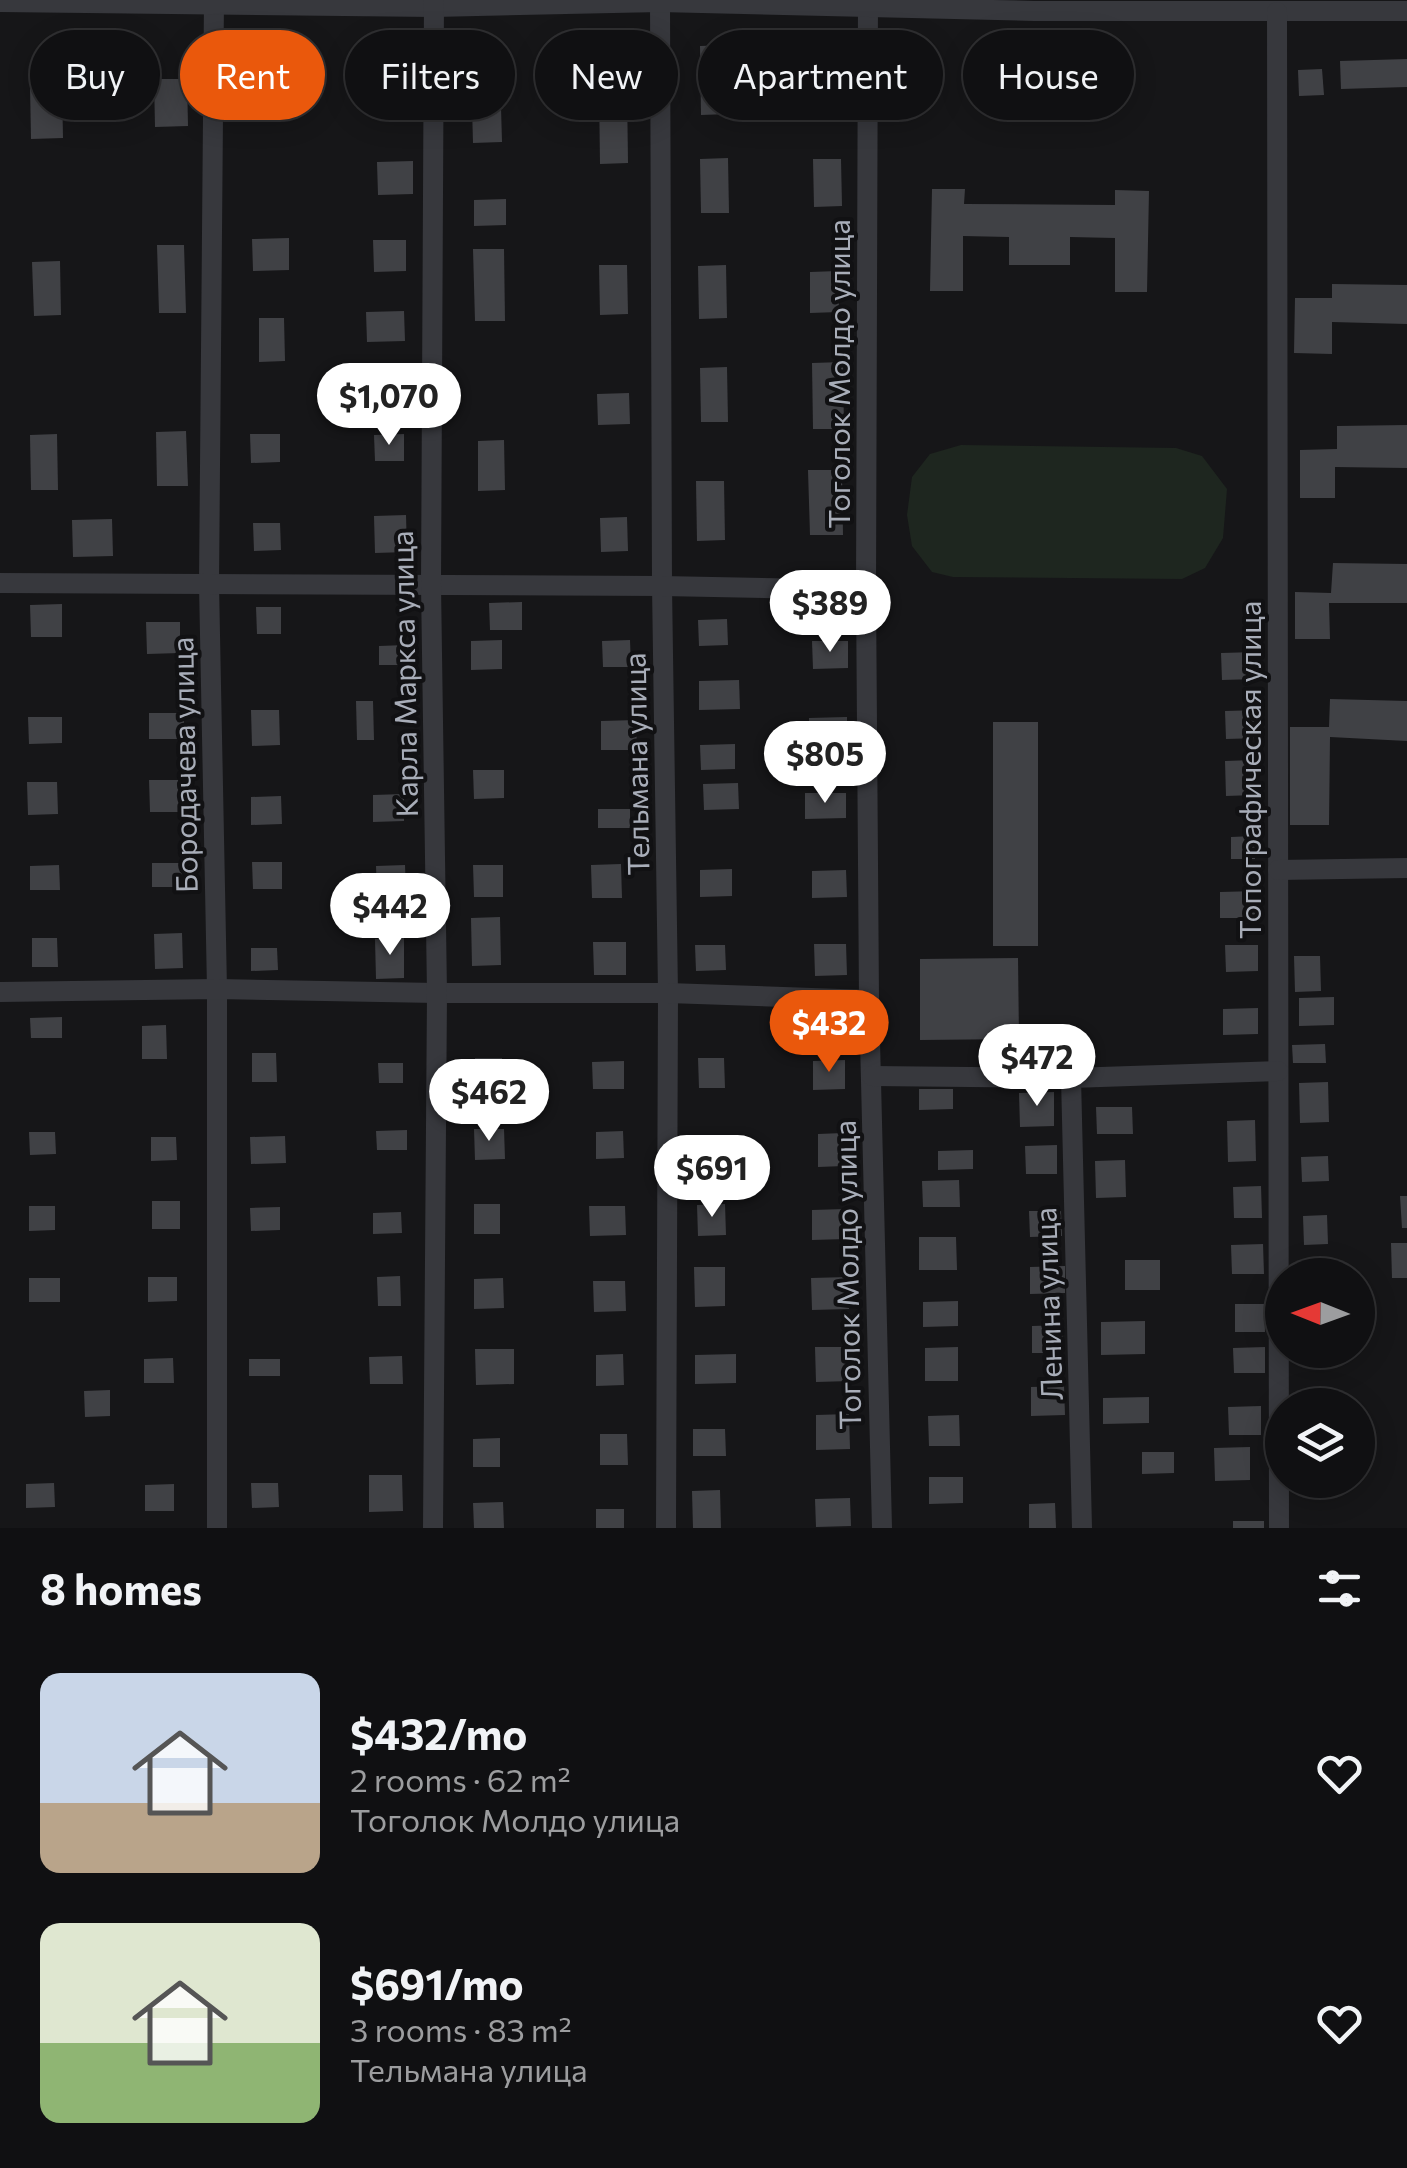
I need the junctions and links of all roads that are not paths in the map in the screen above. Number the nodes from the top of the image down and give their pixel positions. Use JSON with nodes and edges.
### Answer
{"nodes":[{"id":1,"x":660,"y":1,"type":"edge"},
{"id":2,"x":0,"y":2,"type":"edge"},
{"id":3,"x":214,"y":2,"type":"edge"},
{"id":4,"x":868,"y":3,"type":"edge"},
{"id":5,"x":434,"y":4,"type":"edge"},
{"id":6,"x":1034,"y":6,"type":"edge"},
{"id":7,"x":1407,"y":11,"type":"edge"},
{"id":8,"x":1277,"y":12,"type":"junction"},
{"id":9,"x":0,"y":583,"type":"edge"},
{"id":10,"x":209,"y":584,"type":"junction"},
{"id":11,"x":431,"y":585,"type":"junction"},
{"id":12,"x":662,"y":586,"type":"junction"},
{"id":13,"x":866,"y":590,"type":"junction"},
{"id":14,"x":1407,"y":868,"type":"edge"},
{"id":15,"x":1278,"y":870,"type":"junction"},
{"id":16,"x":217,"y":990,"type":"junction"},
{"id":17,"x":0,"y":992,"type":"edge"},
{"id":18,"x":437,"y":993,"type":"junction"},
{"id":19,"x":668,"y":993,"type":"junction"},
{"id":20,"x":869,"y":1000,"type":"junction"},
{"id":21,"x":1278,"y":1072,"type":"junction"},
{"id":22,"x":872,"y":1076,"type":"junction"},
{"id":23,"x":1070,"y":1078,"type":"junction"},
{"id":24,"x":217,"y":1528,"type":"edge"},
{"id":25,"x":433,"y":1528,"type":"edge"},
{"id":26,"x":666,"y":1528,"type":"edge"},
{"id":27,"x":882,"y":1528,"type":"edge"},
{"id":28,"x":1082,"y":1528,"type":"edge"},
{"id":29,"x":1279,"y":1528,"type":"edge"}],
"edges":[{"from":1,"to":4,"type":"street"},
{"from":1,"to":5,"type":"street"},
{"from":1,"to":12,"type":"street","name":"Тельмана улица"},
{"from":2,"to":3,"type":"street"},
{"from":3,"to":5,"type":"street"},
{"from":3,"to":10,"type":"street","name":"Бородачева улица"},
{"from":4,"to":6,"type":"street"},
{"from":4,"to":13,"type":"street","name":"Тоголок Молдо улица"},
{"from":5,"to":11,"type":"street","name":"Карла Маркса улица"},
{"from":6,"to":8,"type":"street"},
{"from":7,"to":8,"type":"street"},
{"from":8,"to":15,"type":"street","name":"Топографическая улица"},
{"from":9,"to":10,"type":"street"},
{"from":10,"to":11,"type":"street"},
{"from":10,"to":16,"type":"street","name":"Бородачева улица"},
{"from":11,"to":12,"type":"street"},
{"from":11,"to":18,"type":"street","name":"Карла Маркса улица"},
{"from":12,"to":13,"type":"street"},
{"from":12,"to":19,"type":"street","name":"Тельмана улица"},
{"from":13,"to":20,"type":"street","name":"Тоголок Молдо улица"},
{"from":14,"to":15,"type":"street"},
{"from":15,"to":21,"type":"street","name":"Топографическая улица"},
{"from":16,"to":17,"type":"street"},
{"from":16,"to":18,"type":"street"},
{"from":16,"to":24,"type":"street","name":"Бородачева улица"},
{"from":18,"to":19,"type":"street"},
{"from":18,"to":25,"type":"street","name":"Карла Маркса улица"},
{"from":19,"to":20,"type":"street"},
{"from":19,"to":26,"type":"street","name":"Тельмана улица"},
{"from":20,"to":22,"type":"street","name":"Тоголок Молдо улица"},
{"from":21,"to":23,"type":"street"},
{"from":21,"to":29,"type":"street","name":"Топографическая улица"},
{"from":22,"to":23,"type":"street"},
{"from":22,"to":27,"type":"street","name":"Тоголок Молдо улица"},
{"from":23,"to":28,"type":"street","name":"Ленина улица"}]}
